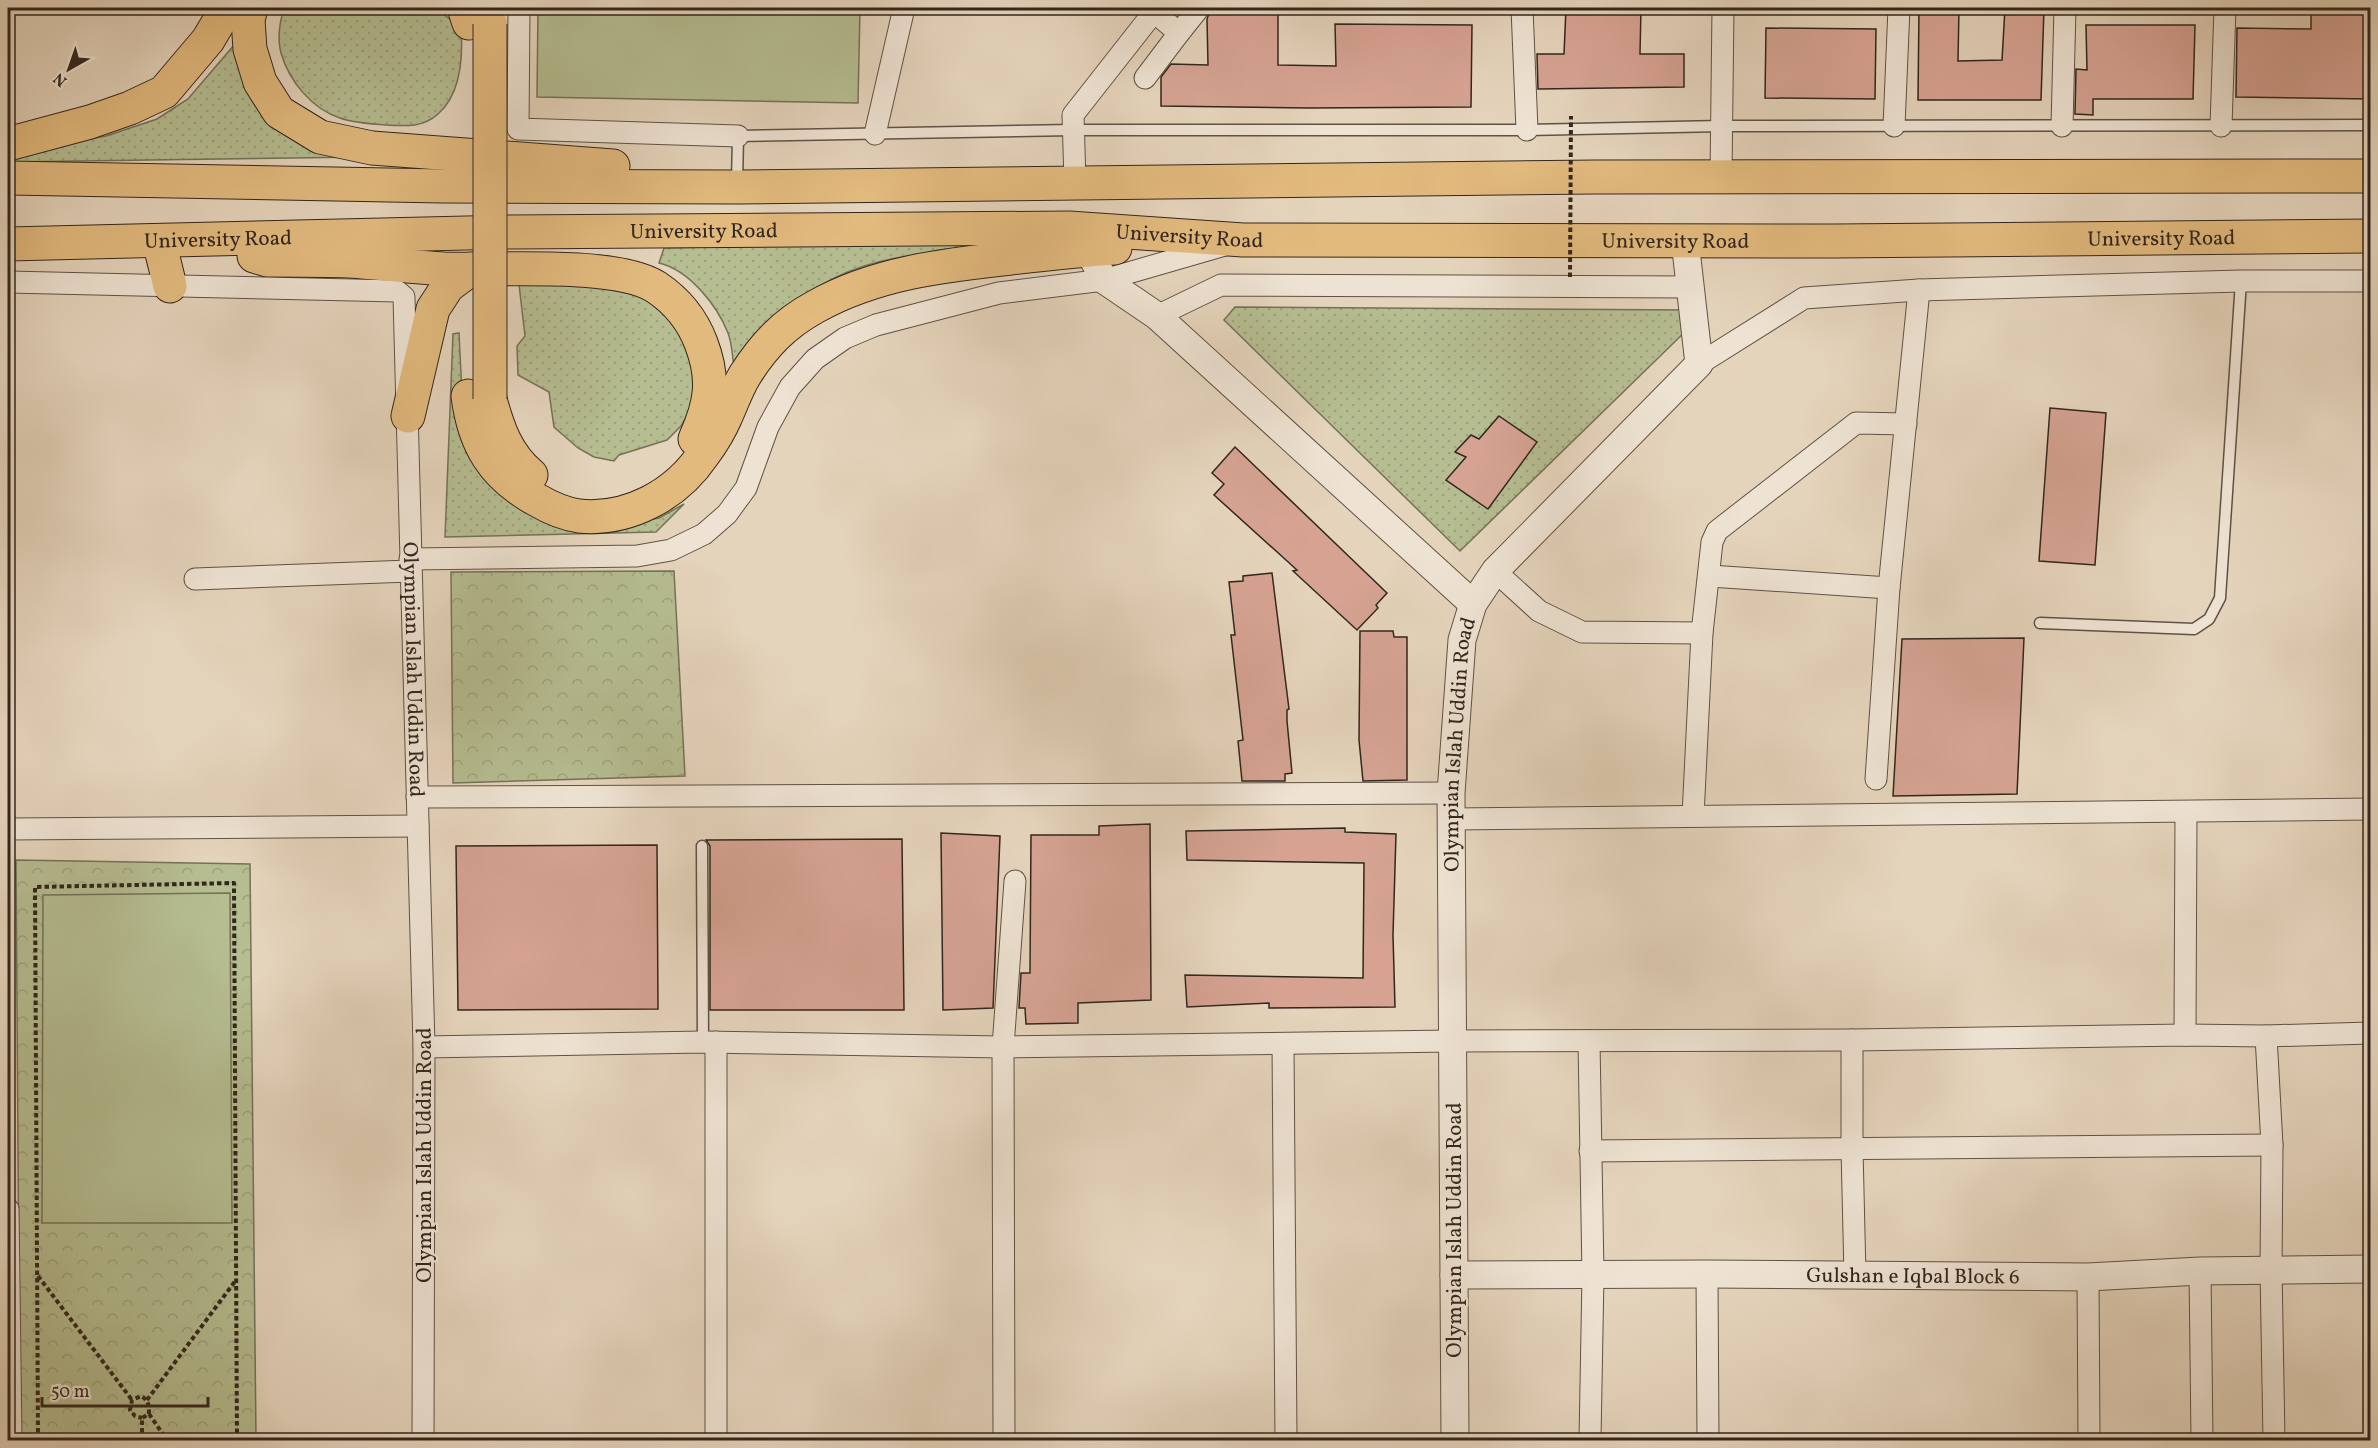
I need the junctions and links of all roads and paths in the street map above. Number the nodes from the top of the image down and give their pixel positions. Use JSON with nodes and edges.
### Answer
{"nodes":[{"id":1,"x":227,"y":8,"type":"edge"},
{"id":2,"x":251,"y":8,"type":"edge"},
{"id":3,"x":519,"y":8,"type":"edge"},
{"id":4,"x":904,"y":8,"type":"edge"},
{"id":5,"x":1199,"y":8,"type":"edge"},
{"id":6,"x":1522,"y":8,"type":"edge"},
{"id":7,"x":1723,"y":8,"type":"edge"},
{"id":8,"x":1899,"y":8,"type":"edge"},
{"id":9,"x":2065,"y":8,"type":"edge"},
{"id":10,"x":2225,"y":8,"type":"edge"},
{"id":11,"x":1155,"y":10,"type":"edge"},
{"id":12,"x":478,"y":16,"type":"edge"},
{"id":13,"x":1179,"y":33,"type":"junction"},
{"id":14,"x":1145,"y":78,"type":"dead end"},
{"id":15,"x":1570,"y":116,"type":"dead end"},
{"id":16,"x":2370,"y":125,"type":"edge"},
{"id":17,"x":1722,"y":126,"type":"junction"},
{"id":18,"x":1894,"y":126,"type":"junction"},
{"id":19,"x":2062,"y":126,"type":"junction"},
{"id":20,"x":2221,"y":126,"type":"junction"},
{"id":21,"x":1073,"y":130,"type":"junction"},
{"id":22,"x":1527,"y":130,"type":"junction"},
{"id":23,"x":875,"y":134,"type":"junction"},
{"id":24,"x":738,"y":136,"type":"junction"},
{"id":25,"x":8,"y":144,"type":"edge"},
{"id":26,"x":1721,"y":176,"type":"junction"},
{"id":27,"x":2370,"y":176,"type":"edge"},
{"id":28,"x":8,"y":178,"type":"edge"},
{"id":29,"x":1075,"y":182,"type":"junction"},
{"id":30,"x":737,"y":187,"type":"junction"},
{"id":31,"x":2370,"y":236,"type":"edge"},
{"id":32,"x":1078,"y":239,"type":"junction"},
{"id":33,"x":206,"y":240,"type":"junction"},
{"id":34,"x":1243,"y":240,"type":"junction"},
{"id":35,"x":159,"y":241,"type":"junction"},
{"id":36,"x":1685,"y":241,"type":"junction"},
{"id":37,"x":8,"y":244,"type":"edge"},
{"id":38,"x":471,"y":269,"type":"junction"},
{"id":39,"x":1570,"y":277,"type":"dead end"},
{"id":40,"x":1104,"y":280,"type":"junction"},
{"id":41,"x":2241,"y":281,"type":"junction"},
{"id":42,"x":2370,"y":281,"type":"edge"},
{"id":43,"x":8,"y":282,"type":"edge"},
{"id":44,"x":170,"y":286,"type":"junction"},
{"id":45,"x":1690,"y":286,"type":"junction"},
{"id":46,"x":1919,"y":290,"type":"junction"},
{"id":47,"x":1157,"y":316,"type":"junction"},
{"id":48,"x":1699,"y":364,"type":"junction"},
{"id":49,"x":479,"y":398,"type":"junction"},
{"id":50,"x":408,"y":416,"type":"junction"},
{"id":51,"x":1906,"y":424,"type":"junction"},
{"id":52,"x":410,"y":565,"type":"junction"},
{"id":53,"x":1495,"y":572,"type":"junction"},
{"id":54,"x":1710,"y":576,"type":"junction"},
{"id":55,"x":195,"y":579,"type":"dead end"},
{"id":56,"x":1889,"y":588,"type":"junction"},
{"id":57,"x":1473,"y":604,"type":"junction"},
{"id":58,"x":2040,"y":623,"type":"dead end"},
{"id":59,"x":1702,"y":633,"type":"junction"},
{"id":60,"x":1876,"y":779,"type":"dead end"},
{"id":61,"x":1451,"y":793,"type":"junction"},
{"id":62,"x":417,"y":797,"type":"junction"},
{"id":63,"x":2370,"y":809,"type":"edge"},
{"id":64,"x":2186,"y":812,"type":"junction"},
{"id":65,"x":1693,"y":816,"type":"junction"},
{"id":66,"x":1451,"y":819,"type":"junction"},
{"id":67,"x":418,"y":826,"type":"junction"},
{"id":68,"x":8,"y":830,"type":"edge"},
{"id":69,"x":702,"y":846,"type":"dead end"},
{"id":70,"x":1014,"y":881,"type":"dead end"},
{"id":71,"x":2370,"y":1033,"type":"edge"},
{"id":72,"x":2185,"y":1035,"type":"junction"},
{"id":73,"x":2266,"y":1036,"type":"junction"},
{"id":74,"x":1852,"y":1040,"type":"junction"},
{"id":75,"x":1452,"y":1041,"type":"junction"},
{"id":76,"x":1589,"y":1041,"type":"junction"},
{"id":77,"x":710,"y":1042,"type":"junction"},
{"id":78,"x":1282,"y":1044,"type":"junction"},
{"id":79,"x":424,"y":1047,"type":"junction"},
{"id":80,"x":1003,"y":1047,"type":"junction"},
{"id":81,"x":2272,"y":1145,"type":"junction"},
{"id":82,"x":1852,"y":1149,"type":"junction"},
{"id":83,"x":1590,"y":1151,"type":"junction"},
{"id":84,"x":8,"y":1209,"type":"edge"},
{"id":85,"x":2370,"y":1269,"type":"edge"},
{"id":86,"x":2271,"y":1270,"type":"junction"},
{"id":87,"x":2200,"y":1271,"type":"junction"},
{"id":88,"x":37,"y":1274,"type":"junction"},
{"id":89,"x":1707,"y":1274,"type":"junction"},
{"id":90,"x":1454,"y":1275,"type":"junction"},
{"id":91,"x":1593,"y":1275,"type":"junction"},
{"id":92,"x":1855,"y":1275,"type":"junction"},
{"id":93,"x":2088,"y":1277,"type":"junction"},
{"id":94,"x":236,"y":1280,"type":"junction"},
{"id":95,"x":132,"y":1400,"type":"junction"},
{"id":96,"x":147,"y":1400,"type":"junction"},
{"id":97,"x":149,"y":1414,"type":"junction"},
{"id":98,"x":142,"y":1418,"type":"junction"},
{"id":99,"x":11,"y":1440,"type":"edge"},
{"id":100,"x":38,"y":1440,"type":"edge"},
{"id":101,"x":142,"y":1440,"type":"edge"},
{"id":102,"x":167,"y":1440,"type":"edge"},
{"id":103,"x":237,"y":1440,"type":"edge"},
{"id":104,"x":423,"y":1440,"type":"edge"},
{"id":105,"x":716,"y":1440,"type":"edge"},
{"id":106,"x":1004,"y":1440,"type":"edge"},
{"id":107,"x":1286,"y":1440,"type":"edge"},
{"id":108,"x":1455,"y":1440,"type":"edge"},
{"id":109,"x":1590,"y":1440,"type":"edge"},
{"id":110,"x":1708,"y":1440,"type":"edge"},
{"id":111,"x":2089,"y":1440,"type":"edge"},
{"id":112,"x":2202,"y":1440,"type":"edge"},
{"id":113,"x":2274,"y":1440,"type":"edge"}],
"edges":[{"from":1,"to":25,"type":"main road"},
{"from":2,"to":30,"type":"main road"},
{"from":3,"to":24,"type":"street"},
{"from":4,"to":23,"type":"street"},
{"from":5,"to":13,"type":"street"},
{"from":6,"to":22,"type":"street"},
{"from":7,"to":17,"type":"street"},
{"from":8,"to":18,"type":"street"},
{"from":9,"to":19,"type":"street"},
{"from":10,"to":20,"type":"street"},
{"from":11,"to":13,"type":"street"},
{"from":11,"to":21,"type":"street"},
{"from":12,"to":49,"type":"main road","bridge":true},
{"from":13,"to":14,"type":"street"},
{"from":15,"to":39,"type":"path","bridge":true},
{"from":16,"to":20,"type":"lane"},
{"from":17,"to":18,"type":"lane"},
{"from":17,"to":22,"type":"lane"},
{"from":17,"to":26,"type":"street"},
{"from":18,"to":19,"type":"lane"},
{"from":19,"to":20,"type":"lane"},
{"from":21,"to":22,"type":"lane"},
{"from":21,"to":23,"type":"lane"},
{"from":21,"to":29,"type":"street"},
{"from":23,"to":24,"type":"lane"},
{"from":24,"to":30,"type":"lane"},
{"from":26,"to":27,"type":"main road","name":"University Road"},
{"from":26,"to":29,"type":"main road","name":"University Road"},
{"from":28,"to":30,"type":"main road","name":"University Road"},
{"from":29,"to":30,"type":"main road","name":"University Road"},
{"from":31,"to":36,"type":"main road","name":"University Road"},
{"from":32,"to":33,"type":"main road","name":"University Road"},
{"from":32,"to":34,"type":"main road","name":"University Road"},
{"from":32,"to":40,"type":"street","name":"Olympian Islah Uddin Road"},
{"from":32,"to":49,"type":"main road"},
{"from":33,"to":35,"type":"main road","name":"University Road"},
{"from":33,"to":38,"type":"main road"},
{"from":34,"to":36,"type":"main road","name":"University Road"},
{"from":34,"to":40,"type":"street"},
{"from":35,"to":37,"type":"main road","name":"University Road"},
{"from":35,"to":44,"type":"main road"},
{"from":36,"to":45,"type":"street"},
{"from":38,"to":49,"type":"main road"},
{"from":38,"to":50,"type":"main road"},
{"from":40,"to":47,"type":"street","name":"Olympian Islah Uddin Road"},
{"from":40,"to":52,"type":"street"},
{"from":41,"to":42,"type":"street"},
{"from":41,"to":46,"type":"street"},
{"from":41,"to":58,"type":"lane"},
{"from":43,"to":44,"type":"street","name":"Olympian Islah Uddin Road"},
{"from":44,"to":50,"type":"street","name":"Olympian Islah Uddin Road"},
{"from":45,"to":47,"type":"street"},
{"from":45,"to":48,"type":"street"},
{"from":46,"to":48,"type":"street"},
{"from":46,"to":51,"type":"street"},
{"from":47,"to":57,"type":"street","name":"Olympian Islah Uddin Road"},
{"from":48,"to":53,"type":"street"},
{"from":50,"to":52,"type":"street","name":"Olympian Islah Uddin Road"},
{"from":51,"to":54,"type":"street"},
{"from":51,"to":56,"type":"street"},
{"from":52,"to":55,"type":"street"},
{"from":52,"to":62,"type":"street","name":"Olympian Islah Uddin Road"},
{"from":53,"to":57,"type":"street"},
{"from":53,"to":59,"type":"street"},
{"from":54,"to":56,"type":"street"},
{"from":54,"to":59,"type":"street"},
{"from":56,"to":60,"type":"street"},
{"from":57,"to":61,"type":"street","name":"Olympian Islah Uddin Road"},
{"from":59,"to":65,"type":"street"},
{"from":61,"to":62,"type":"street"},
{"from":61,"to":66,"type":"street","name":"Olympian Islah Uddin Road"},
{"from":62,"to":67,"type":"street","name":"Olympian Islah Uddin Road"},
{"from":63,"to":64,"type":"street"},
{"from":64,"to":65,"type":"street"},
{"from":64,"to":72,"type":"street"},
{"from":65,"to":66,"type":"street"},
{"from":66,"to":75,"type":"street","name":"Olympian Islah Uddin Road"},
{"from":67,"to":68,"type":"street"},
{"from":67,"to":79,"type":"street","name":"Olympian Islah Uddin Road"},
{"from":69,"to":77,"type":"lane"},
{"from":70,"to":80,"type":"street"},
{"from":71,"to":73,"type":"street"},
{"from":72,"to":73,"type":"street"},
{"from":72,"to":74,"type":"street"},
{"from":73,"to":81,"type":"street"},
{"from":74,"to":76,"type":"street"},
{"from":74,"to":82,"type":"street"},
{"from":75,"to":76,"type":"street"},
{"from":75,"to":78,"type":"street"},
{"from":75,"to":90,"type":"street","name":"Olympian Islah Uddin Road"},
{"from":76,"to":83,"type":"street"},
{"from":77,"to":79,"type":"street"},
{"from":77,"to":80,"type":"street"},
{"from":77,"to":105,"type":"street"},
{"from":78,"to":80,"type":"street"},
{"from":78,"to":107,"type":"street"},
{"from":79,"to":104,"type":"street","name":"Olympian Islah Uddin Road"},
{"from":80,"to":106,"type":"street"},
{"from":81,"to":82,"type":"street"},
{"from":81,"to":86,"type":"street"},
{"from":82,"to":83,"type":"street"},
{"from":82,"to":92,"type":"street"},
{"from":83,"to":91,"type":"street"},
{"from":84,"to":99,"type":"street"},
{"from":85,"to":86,"type":"street","name":"Gulshan e Iqbal Block 6"},
{"from":86,"to":87,"type":"street","name":"Gulshan e Iqbal Block 6"},
{"from":86,"to":113,"type":"street"},
{"from":87,"to":93,"type":"street","name":"Gulshan e Iqbal Block 6"},
{"from":87,"to":112,"type":"street"},
{"from":88,"to":94,"type":"path"},
{"from":88,"to":95,"type":"path"},
{"from":88,"to":100,"type":"path"},
{"from":89,"to":91,"type":"street","name":"Gulshan e Iqbal Block 6"},
{"from":89,"to":92,"type":"street","name":"Gulshan e Iqbal Block 6"},
{"from":89,"to":110,"type":"street"},
{"from":90,"to":91,"type":"street","name":"Gulshan e Iqbal Block 6"},
{"from":90,"to":108,"type":"street","name":"Olympian Islah Uddin Road"},
{"from":91,"to":109,"type":"street"},
{"from":92,"to":93,"type":"street","name":"Gulshan e Iqbal Block 6"},
{"from":93,"to":111,"type":"street"},
{"from":94,"to":96,"type":"path"},
{"from":94,"to":103,"type":"path"},
{"from":95,"to":96,"type":"path"},
{"from":95,"to":98,"type":"path"},
{"from":96,"to":97,"type":"path"},
{"from":97,"to":98,"type":"path"},
{"from":97,"to":102,"type":"path"},
{"from":98,"to":101,"type":"path"}]}
